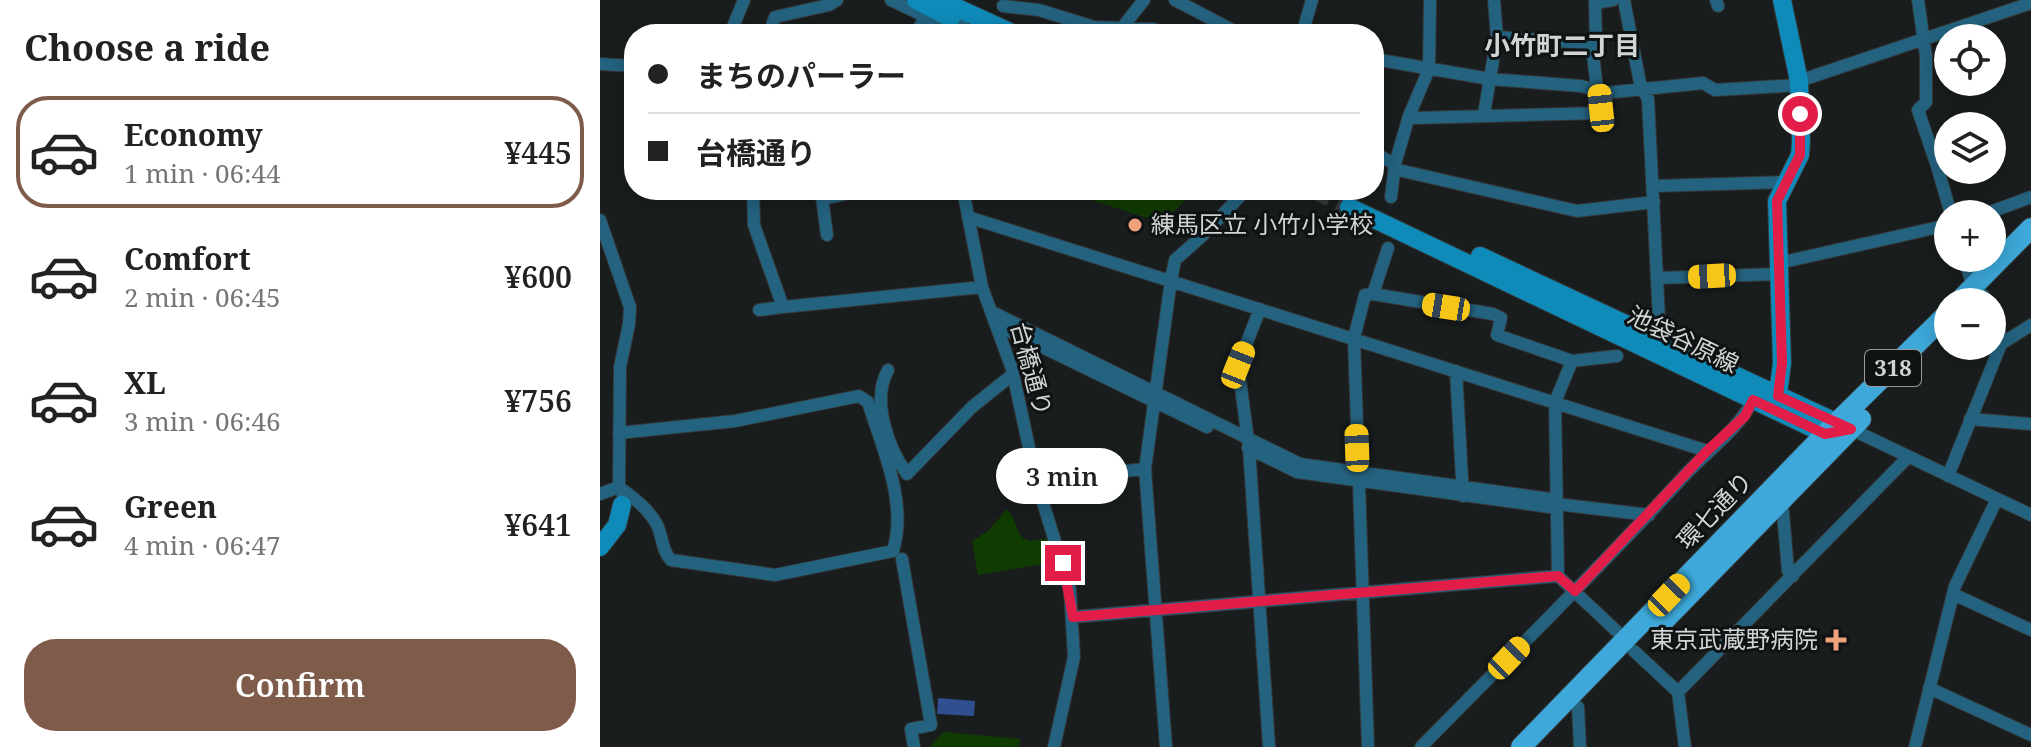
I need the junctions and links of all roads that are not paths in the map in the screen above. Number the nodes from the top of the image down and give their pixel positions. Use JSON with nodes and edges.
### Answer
{"nodes":[{"id":1,"x":744,"y":0,"type":"edge"},
{"id":2,"x":837,"y":0,"type":"edge"},
{"id":3,"x":891,"y":0,"type":"edge"},
{"id":4,"x":940,"y":0,"type":"edge"},
{"id":5,"x":1144,"y":0,"type":"edge"},
{"id":6,"x":1175,"y":0,"type":"edge"},
{"id":7,"x":1312,"y":0,"type":"edge"},
{"id":8,"x":1430,"y":0,"type":"edge"},
{"id":9,"x":1494,"y":0,"type":"edge"},
{"id":10,"x":1613,"y":0,"type":"edge"},
{"id":11,"x":1624,"y":0,"type":"edge"},
{"id":12,"x":1782,"y":0,"type":"edge"},
{"id":13,"x":1918,"y":0,"type":"edge"},
{"id":14,"x":1595,"y":2,"type":"edge"},
{"id":15,"x":1002,"y":3,"type":"edge"},
{"id":16,"x":2031,"y":3,"type":"edge"},
{"id":17,"x":921,"y":8,"type":"edge"},
{"id":18,"x":961,"y":11,"type":"edge"},
{"id":19,"x":734,"y":24,"type":"edge"},
{"id":20,"x":773,"y":24,"type":"edge"},
{"id":21,"x":981,"y":24,"type":"edge"},
{"id":22,"x":992,"y":24,"type":"edge"},
{"id":23,"x":1084,"y":24,"type":"edge"},
{"id":24,"x":1122,"y":24,"type":"edge"},
{"id":25,"x":1221,"y":24,"type":"edge"},
{"id":26,"x":1305,"y":24,"type":"edge"},
{"id":27,"x":1497,"y":37,"type":"junction"},
{"id":28,"x":1924,"y":41,"type":"junction"},
{"id":29,"x":1592,"y":47,"type":"junction"},
{"id":30,"x":1384,"y":61,"type":"edge"},
{"id":31,"x":600,"y":64,"type":"edge"},
{"id":32,"x":624,"y":65,"type":"edge"},
{"id":33,"x":1429,"y":69,"type":"junction"},
{"id":34,"x":1490,"y":79,"type":"junction"},
{"id":35,"x":1799,"y":83,"type":"junction"},
{"id":36,"x":1644,"y":90,"type":"junction"},
{"id":37,"x":1599,"y":92,"type":"junction"},
{"id":38,"x":1484,"y":114,"type":"junction"},
{"id":39,"x":1409,"y":116,"type":"junction"},
{"id":40,"x":1384,"y":160,"type":"edge"},
{"id":41,"x":1394,"y":167,"type":"junction"},
{"id":42,"x":1786,"y":182,"type":"junction"},
{"id":43,"x":1654,"y":186,"type":"junction"},
{"id":44,"x":1391,"y":197,"type":"dead end"},
{"id":45,"x":2031,"y":197,"type":"edge"},
{"id":46,"x":753,"y":200,"type":"edge"},
{"id":47,"x":823,"y":200,"type":"edge"},
{"id":48,"x":965,"y":200,"type":"edge"},
{"id":49,"x":1236,"y":200,"type":"edge"},
{"id":50,"x":1947,"y":200,"type":"edge"},
{"id":51,"x":1654,"y":202,"type":"junction"},
{"id":52,"x":2006,"y":206,"type":"edge"},
{"id":53,"x":968,"y":217,"type":"junction"},
{"id":54,"x":600,"y":220,"type":"edge"},
{"id":55,"x":2031,"y":228,"type":"edge"},
{"id":56,"x":1934,"y":229,"type":"edge"},
{"id":57,"x":827,"y":235,"type":"dead end"},
{"id":58,"x":2031,"y":245,"type":"edge"},
{"id":59,"x":1388,"y":248,"type":"dead end"},
{"id":60,"x":1779,"y":269,"type":"junction"},
{"id":61,"x":1658,"y":278,"type":"junction"},
{"id":62,"x":1171,"y":280,"type":"junction"},
{"id":63,"x":982,"y":287,"type":"junction"},
{"id":64,"x":1986,"y":288,"type":"edge"},
{"id":65,"x":1988,"y":288,"type":"edge"},
{"id":66,"x":1373,"y":294,"type":"junction"},
{"id":67,"x":783,"y":307,"type":"junction"},
{"id":68,"x":1260,"y":309,"type":"junction"},
{"id":69,"x":759,"y":310,"type":"dead end"},
{"id":70,"x":992,"y":312,"type":"junction"},
{"id":71,"x":1659,"y":319,"type":"dead end"},
{"id":72,"x":997,"y":325,"type":"junction"},
{"id":73,"x":2031,"y":325,"type":"edge"},
{"id":74,"x":1934,"y":328,"type":"edge"},
{"id":75,"x":1354,"y":338,"type":"junction"},
{"id":76,"x":2006,"y":340,"type":"edge"},
{"id":77,"x":1934,"y":343,"type":"edge"},
{"id":78,"x":1617,"y":356,"type":"dead end"},
{"id":79,"x":1995,"y":360,"type":"edge"},
{"id":80,"x":1572,"y":361,"type":"junction"},
{"id":81,"x":888,"y":370,"type":"dead end"},
{"id":82,"x":1456,"y":371,"type":"junction"},
{"id":83,"x":1012,"y":375,"type":"junction"},
{"id":84,"x":1155,"y":396,"type":"junction"},
{"id":85,"x":1778,"y":396,"type":"junction"},
{"id":86,"x":1753,"y":400,"type":"junction"},
{"id":87,"x":1555,"y":402,"type":"junction"},
{"id":88,"x":1786,"y":416,"type":"junction"},
{"id":89,"x":1970,"y":419,"type":"junction"},
{"id":90,"x":2031,"y":424,"type":"edge"},
{"id":91,"x":1838,"y":429,"type":"junction"},
{"id":92,"x":619,"y":433,"type":"junction"},
{"id":93,"x":1248,"y":444,"type":"junction"},
{"id":94,"x":1707,"y":451,"type":"junction"},
{"id":95,"x":1908,"y":457,"type":"junction"},
{"id":96,"x":1145,"y":469,"type":"junction"},
{"id":97,"x":1948,"y":476,"type":"junction"},
{"id":98,"x":1358,"y":478,"type":"junction"},
{"id":99,"x":1036,"y":480,"type":"junction"},
{"id":100,"x":1463,"y":492,"type":"junction"},
{"id":101,"x":600,"y":494,"type":"edge"},
{"id":102,"x":621,"y":494,"type":"junction"},
{"id":103,"x":1997,"y":499,"type":"junction"},
{"id":104,"x":1782,"y":501,"type":"junction"},
{"id":105,"x":1557,"y":504,"type":"junction"},
{"id":106,"x":1649,"y":515,"type":"junction"},
{"id":107,"x":2031,"y":515,"type":"edge"},
{"id":108,"x":600,"y":547,"type":"edge"},
{"id":109,"x":902,"y":559,"type":"dead end"},
{"id":110,"x":1558,"y":576,"type":"junction"},
{"id":111,"x":1793,"y":576,"type":"junction"},
{"id":112,"x":1362,"y":591,"type":"junction"},
{"id":113,"x":1575,"y":591,"type":"junction"},
{"id":114,"x":1953,"y":594,"type":"junction"},
{"id":115,"x":1259,"y":600,"type":"junction"},
{"id":116,"x":1156,"y":608,"type":"junction"},
{"id":117,"x":1073,"y":617,"type":"junction"},
{"id":118,"x":2031,"y":630,"type":"edge"},
{"id":119,"x":1630,"y":645,"type":"junction"},
{"id":120,"x":1929,"y":688,"type":"junction"},
{"id":121,"x":1678,"y":692,"type":"junction"},
{"id":122,"x":1578,"y":707,"type":"junction"},
{"id":123,"x":2031,"y":735,"type":"edge"},
{"id":124,"x":914,"y":747,"type":"edge"},
{"id":125,"x":1054,"y":747,"type":"edge"},
{"id":126,"x":1166,"y":747,"type":"edge"},
{"id":127,"x":1262,"y":747,"type":"edge"},
{"id":128,"x":1269,"y":747,"type":"edge"},
{"id":129,"x":1368,"y":747,"type":"edge"},
{"id":130,"x":1421,"y":747,"type":"edge"},
{"id":131,"x":1521,"y":747,"type":"edge"},
{"id":132,"x":1537,"y":747,"type":"edge"},
{"id":133,"x":1580,"y":747,"type":"edge"},
{"id":134,"x":1685,"y":747,"type":"edge"},
{"id":135,"x":1915,"y":747,"type":"edge"}],
"edges":[{"from":1,"to":19,"type":"street"},
{"from":2,"to":20,"type":"street"},
{"from":3,"to":17,"type":"street"},
{"from":4,"to":18,"type":"main road"},
{"from":5,"to":24,"type":"street"},
{"from":6,"to":25,"type":"street"},
{"from":7,"to":26,"type":"street"},
{"from":8,"to":33,"type":"street"},
{"from":9,"to":27,"type":"street"},
{"from":10,"to":14,"type":"street"},
{"from":11,"to":36,"type":"street"},
{"from":12,"to":35,"type":"main road"},
{"from":13,"to":28,"type":"street"},
{"from":14,"to":29,"type":"street"},
{"from":15,"to":22,"type":"street"},
{"from":15,"to":23,"type":"street"},
{"from":16,"to":28,"type":"street"},
{"from":17,"to":18,"type":"main road"},
{"from":18,"to":21,"type":"main road"},
{"from":27,"to":29,"type":"street"},
{"from":27,"to":34,"type":"street"},
{"from":28,"to":35,"type":"street"},
{"from":28,"to":50,"type":"street"},
{"from":29,"to":37,"type":"street"},
{"from":30,"to":33,"type":"street"},
{"from":31,"to":32,"type":"street"},
{"from":33,"to":34,"type":"street"},
{"from":33,"to":39,"type":"street"},
{"from":34,"to":37,"type":"street"},
{"from":34,"to":38,"type":"street"},
{"from":35,"to":36,"type":"street"},
{"from":35,"to":42,"type":"main road"},
{"from":36,"to":37,"type":"street"},
{"from":36,"to":43,"type":"street"},
{"from":37,"to":38,"type":"street"},
{"from":38,"to":39,"type":"street"},
{"from":39,"to":41,"type":"street"},
{"from":40,"to":41,"type":"street"},
{"from":41,"to":44,"type":"street"},
{"from":41,"to":51,"type":"street"},
{"from":42,"to":43,"type":"street"},
{"from":42,"to":60,"type":"main road"},
{"from":43,"to":51,"type":"street"},
{"from":45,"to":52,"type":"street"},
{"from":46,"to":67,"type":"street"},
{"from":47,"to":57,"type":"street"},
{"from":48,"to":53,"type":"street","name":"台橋通り"},
{"from":49,"to":62,"type":"street"},
{"from":51,"to":61,"type":"street"},
{"from":53,"to":62,"type":"street"},
{"from":53,"to":63,"type":"street","name":"台橋通り"},
{"from":54,"to":92,"type":"street"},
{"from":55,"to":64,"type":"main road"},
{"from":56,"to":60,"type":"street"},
{"from":58,"to":65,"type":"main road"},
{"from":59,"to":66,"type":"street"},
{"from":60,"to":61,"type":"street"},
{"from":60,"to":85,"type":"main road"},
{"from":61,"to":71,"type":"street"},
{"from":62,"to":68,"type":"street"},
{"from":62,"to":84,"type":"street"},
{"from":63,"to":67,"type":"street"},
{"from":63,"to":70,"type":"street","name":"台橋通り"},
{"from":66,"to":75,"type":"street"},
{"from":66,"to":80,"type":"street"},
{"from":67,"to":69,"type":"street"},
{"from":68,"to":75,"type":"street"},
{"from":68,"to":93,"type":"street"},
{"from":70,"to":72,"type":"street","name":"台橋通り"},
{"from":70,"to":84,"type":"street"},
{"from":72,"to":83,"type":"street","name":"台橋通り"},
{"from":72,"to":84,"type":"street"},
{"from":73,"to":76,"type":"street"},
{"from":74,"to":91,"type":"main road","name":"環七通り","number":"318"},
{"from":75,"to":82,"type":"street"},
{"from":75,"to":98,"type":"street"},
{"from":77,"to":91,"type":"main road","name":"環七通り","number":"318"},
{"from":78,"to":80,"type":"street"},
{"from":79,"to":89,"type":"street"},
{"from":80,"to":87,"type":"street"},
{"from":81,"to":83,"type":"street"},
{"from":82,"to":87,"type":"street"},
{"from":82,"to":100,"type":"street"},
{"from":83,"to":99,"type":"street","name":"台橋通り"},
{"from":84,"to":93,"type":"street"},
{"from":84,"to":96,"type":"street"},
{"from":85,"to":86,"type":"main road","name":"池袋谷原線"},
{"from":85,"to":88,"type":"main road"},
{"from":85,"to":91,"type":"main road","name":"池袋谷原線"},
{"from":86,"to":88,"type":"main road","name":"池袋谷原線"},
{"from":86,"to":94,"type":"street"},
{"from":87,"to":94,"type":"street"},
{"from":87,"to":105,"type":"street"},
{"from":88,"to":91,"type":"main road","name":"池袋谷原線"},
{"from":89,"to":90,"type":"street"},
{"from":89,"to":97,"type":"street"},
{"from":91,"to":95,"type":"street"},
{"from":91,"to":104,"type":"main road","name":"環七通り","number":"318"},
{"from":91,"to":119,"type":"main road","name":"環七通り","number":"318"},
{"from":92,"to":102,"type":"street"},
{"from":92,"to":102,"type":"street"},
{"from":93,"to":98,"type":"street"},
{"from":93,"to":115,"type":"street"},
{"from":94,"to":106,"type":"street"},
{"from":95,"to":97,"type":"street"},
{"from":95,"to":111,"type":"street"},
{"from":96,"to":99,"type":"street"},
{"from":96,"to":116,"type":"street"},
{"from":97,"to":103,"type":"street"},
{"from":98,"to":100,"type":"street"},
{"from":98,"to":112,"type":"street"},
{"from":99,"to":117,"type":"street","name":"台橋通り"},
{"from":100,"to":105,"type":"street"},
{"from":101,"to":102,"type":"street"},
{"from":102,"to":108,"type":"main road"},
{"from":103,"to":107,"type":"street"},
{"from":103,"to":114,"type":"street"},
{"from":104,"to":111,"type":"street"},
{"from":104,"to":119,"type":"main road","name":"環七通り","number":"318"},
{"from":105,"to":106,"type":"street"},
{"from":105,"to":110,"type":"street"},
{"from":106,"to":113,"type":"street"},
{"from":109,"to":124,"type":"street"},
{"from":110,"to":112,"type":"street"},
{"from":110,"to":113,"type":"street"},
{"from":111,"to":121,"type":"street"},
{"from":112,"to":115,"type":"street"},
{"from":112,"to":129,"type":"street"},
{"from":113,"to":119,"type":"street"},
{"from":113,"to":130,"type":"street"},
{"from":114,"to":118,"type":"street"},
{"from":114,"to":120,"type":"street"},
{"from":115,"to":116,"type":"street"},
{"from":115,"to":128,"type":"street"},
{"from":116,"to":117,"type":"street"},
{"from":116,"to":126,"type":"street"},
{"from":117,"to":125,"type":"street","name":"台橋通り"},
{"from":119,"to":121,"type":"street"},
{"from":119,"to":122,"type":"main road","name":"環七通り","number":"318"},
{"from":119,"to":131,"type":"main road","name":"環七通り","number":"318"},
{"from":120,"to":123,"type":"street"},
{"from":120,"to":135,"type":"street"},
{"from":121,"to":134,"type":"street"},
{"from":122,"to":132,"type":"main road","name":"環七通り","number":"318"},
{"from":122,"to":133,"type":"street"},
{"from":127,"to":128,"type":"street"}]}
